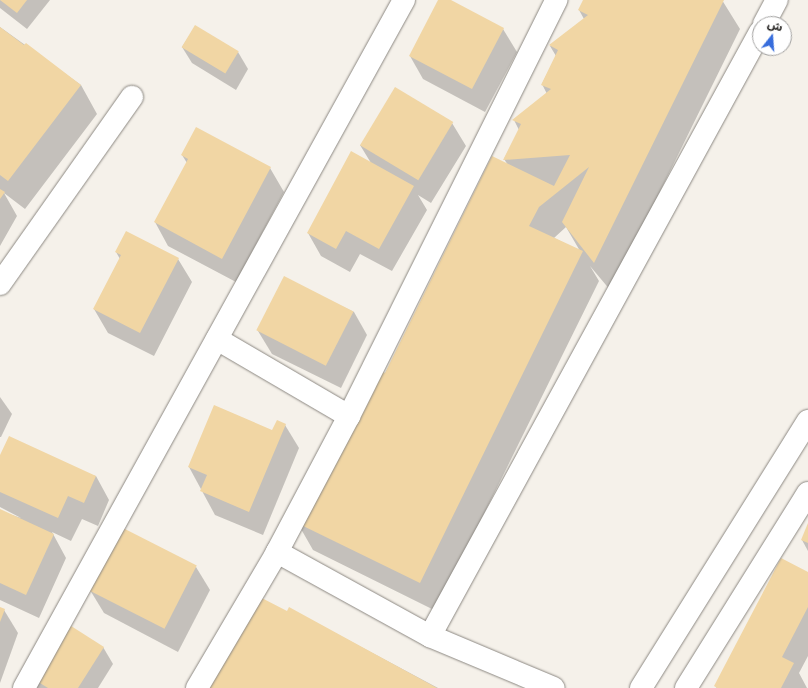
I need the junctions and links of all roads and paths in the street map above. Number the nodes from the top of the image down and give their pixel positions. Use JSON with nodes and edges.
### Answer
{"nodes":[{"id":1,"x":404,"y":0,"type":"edge"},
{"id":2,"x":556,"y":0,"type":"edge"},
{"id":3,"x":777,"y":0,"type":"edge"},
{"id":4,"x":768,"y":16,"type":"edge"},
{"id":5,"x":752,"y":47,"type":"edge"},
{"id":6,"x":132,"y":98,"type":"dead end"},
{"id":7,"x":0,"y":284,"type":"edge"},
{"id":8,"x":216,"y":339,"type":"junction"},
{"id":9,"x":349,"y":416,"type":"junction"},
{"id":10,"x":808,"y":421,"type":"edge"},
{"id":11,"x":808,"y":494,"type":"edge"},
{"id":12,"x":277,"y":552,"type":"junction"},
{"id":13,"x":430,"y":636,"type":"junction"},
{"id":14,"x":24,"y":688,"type":"edge"},
{"id":15,"x":197,"y":688,"type":"edge"},
{"id":16,"x":554,"y":688,"type":"edge"},
{"id":17,"x":641,"y":688,"type":"edge"},
{"id":18,"x":686,"y":688,"type":"edge"}],
"edges":[{"from":1,"to":8,"type":"street"},
{"from":2,"to":9,"type":"street"},
{"from":3,"to":4,"type":"street"},
{"from":5,"to":13,"type":"street"},
{"from":6,"to":7,"type":"street"},
{"from":8,"to":9,"type":"street"},
{"from":8,"to":14,"type":"street"},
{"from":9,"to":12,"type":"street"},
{"from":10,"to":17,"type":"street"},
{"from":11,"to":18,"type":"street"},
{"from":12,"to":13,"type":"street"},
{"from":12,"to":15,"type":"street"},
{"from":13,"to":16,"type":"street"}]}
